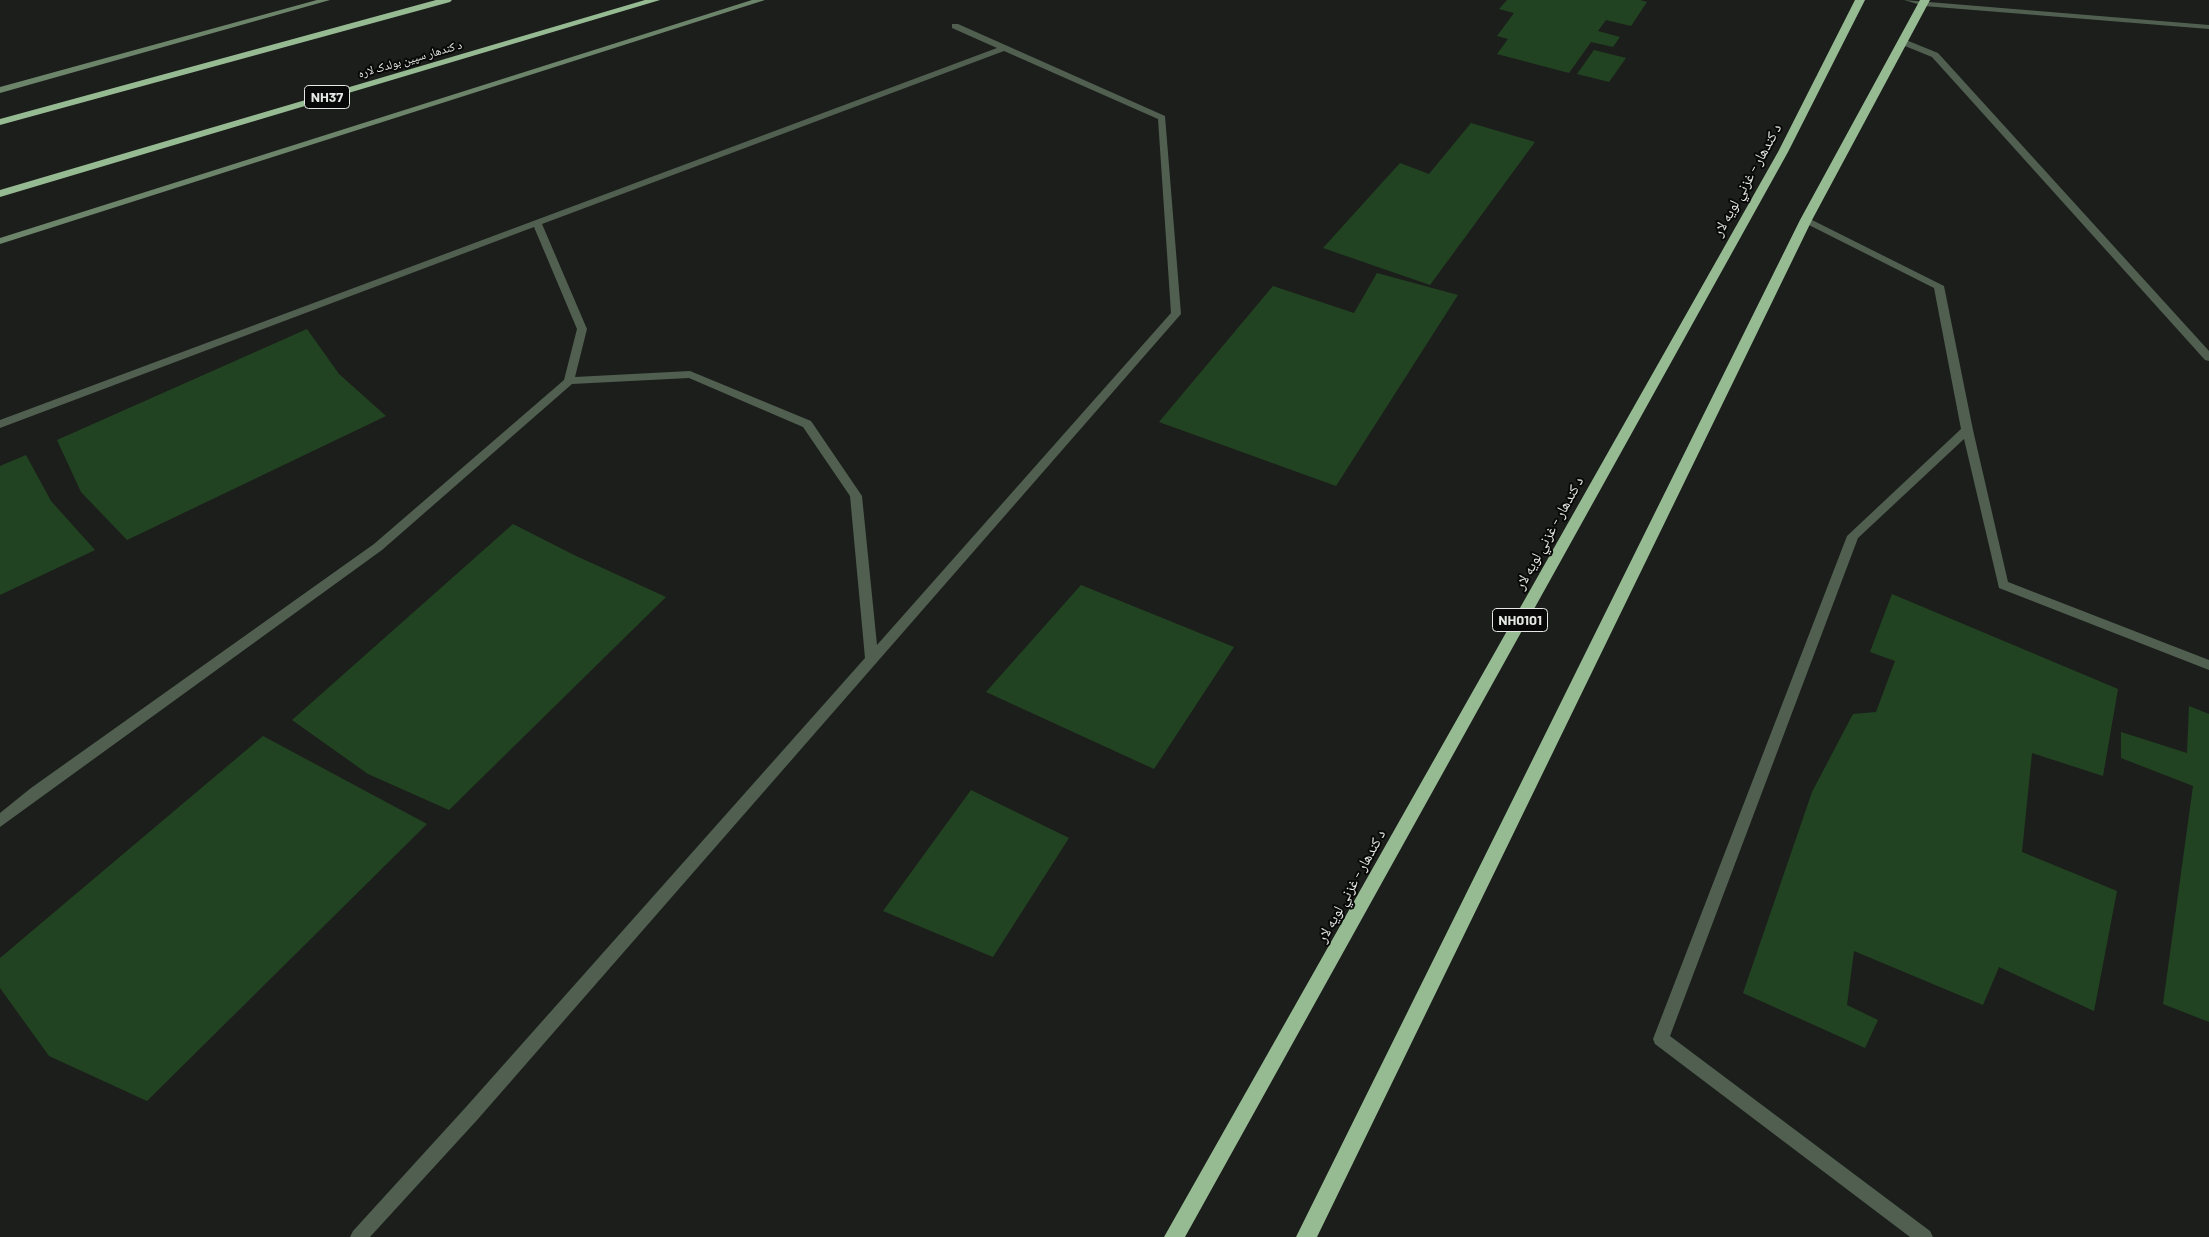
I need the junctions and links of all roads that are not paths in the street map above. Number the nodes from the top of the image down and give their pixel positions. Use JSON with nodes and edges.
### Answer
{"nodes":[{"id":1,"x":326,"y":0,"type":"edge"},
{"id":2,"x":447,"y":0,"type":"edge"},
{"id":3,"x":655,"y":0,"type":"edge"},
{"id":4,"x":761,"y":0,"type":"edge"},
{"id":5,"x":1860,"y":0,"type":"edge"},
{"id":6,"x":1908,"y":0,"type":"edge"},
{"id":7,"x":1924,"y":2,"type":"edge"},
{"id":8,"x":955,"y":26,"type":"dead end"},
{"id":9,"x":2209,"y":27,"type":"edge"},
{"id":10,"x":1903,"y":42,"type":"junction"},
{"id":11,"x":1004,"y":48,"type":"junction"},
{"id":12,"x":0,"y":90,"type":"edge"},
{"id":13,"x":0,"y":122,"type":"edge"},
{"id":14,"x":0,"y":194,"type":"edge"},
{"id":15,"x":1806,"y":220,"type":"junction"},
{"id":16,"x":537,"y":223,"type":"junction"},
{"id":17,"x":0,"y":241,"type":"edge"},
{"id":18,"x":2209,"y":358,"type":"edge"},
{"id":19,"x":569,"y":381,"type":"junction"},
{"id":20,"x":0,"y":424,"type":"edge"},
{"id":21,"x":1967,"y":430,"type":"junction"},
{"id":22,"x":872,"y":660,"type":"junction"},
{"id":23,"x":2209,"y":665,"type":"edge"},
{"id":24,"x":0,"y":821,"type":"edge"},
{"id":25,"x":359,"y":1237,"type":"edge"},
{"id":26,"x":1174,"y":1237,"type":"edge"},
{"id":27,"x":1306,"y":1237,"type":"edge"},
{"id":28,"x":1924,"y":1237,"type":"edge"}],
"edges":[{"from":1,"to":12,"type":"street"},
{"from":2,"to":13,"type":"highway"},
{"from":3,"to":14,"type":"highway","name":"د کندهار سپین بولدک لاره","number":"NH37"},
{"from":4,"to":17,"type":"street"},
{"from":5,"to":26,"type":"highway","name":"د کندهار - غزني لويه لار","number":"NH0101"},
{"from":6,"to":7,"type":"street"},
{"from":7,"to":9,"type":"street"},
{"from":7,"to":10,"type":"highway"},
{"from":8,"to":11,"type":"street"},
{"from":10,"to":15,"type":"highway"},
{"from":10,"to":18,"type":"street"},
{"from":11,"to":16,"type":"street"},
{"from":11,"to":22,"type":"street"},
{"from":15,"to":21,"type":"street"},
{"from":15,"to":27,"type":"highway"},
{"from":16,"to":19,"type":"street"},
{"from":16,"to":20,"type":"street"},
{"from":19,"to":22,"type":"street"},
{"from":19,"to":24,"type":"street"},
{"from":21,"to":23,"type":"street"},
{"from":21,"to":28,"type":"street"},
{"from":22,"to":25,"type":"street"}]}
